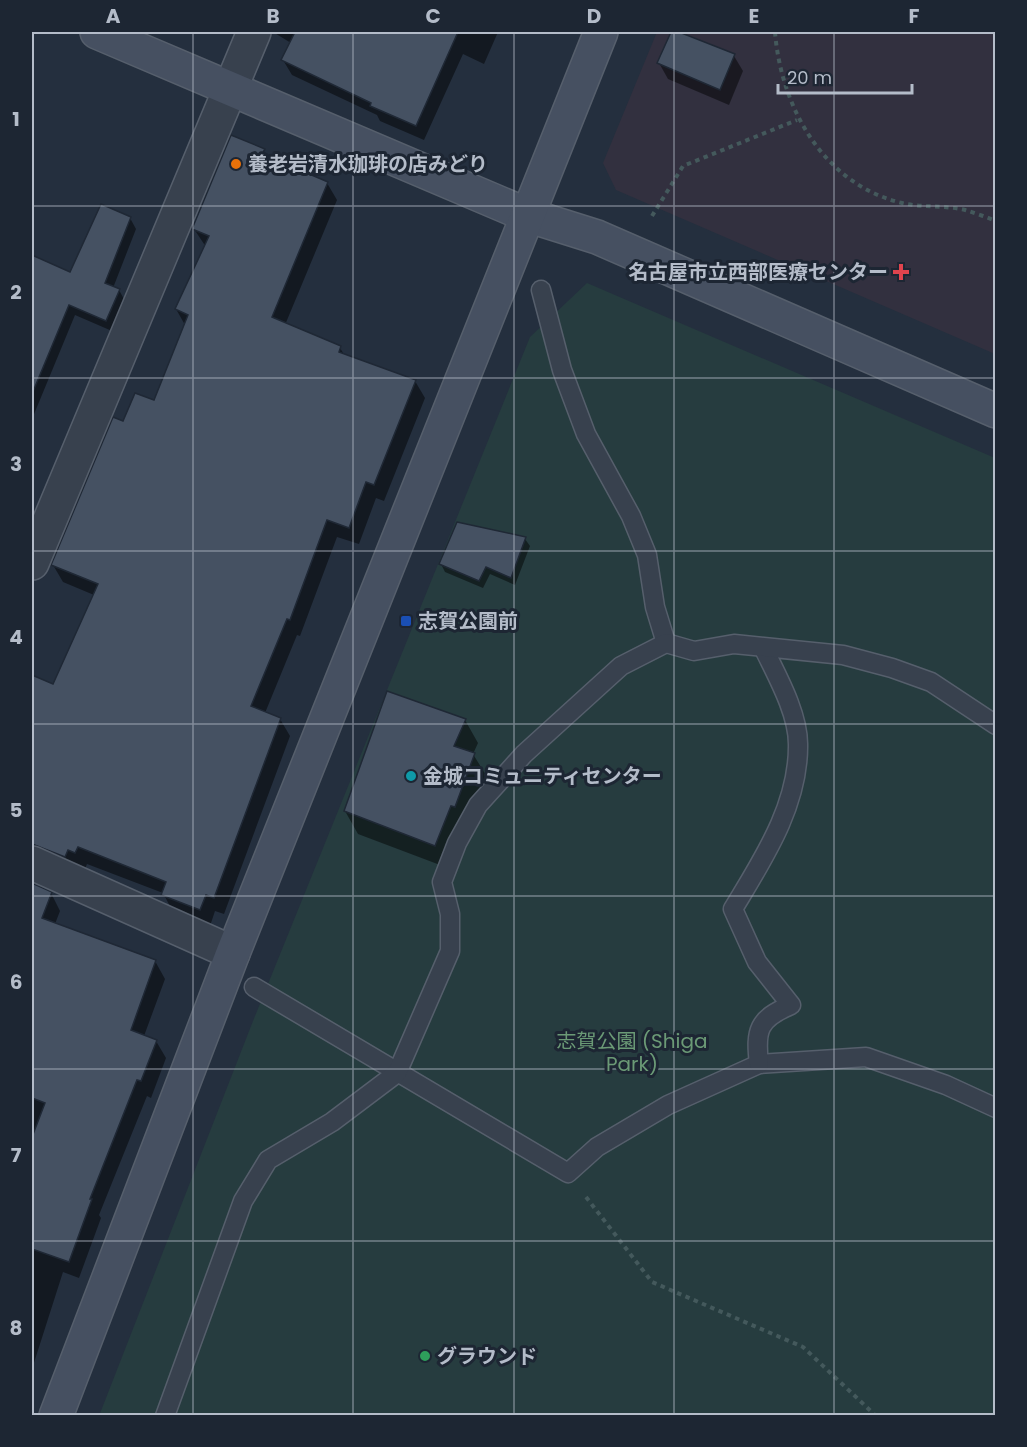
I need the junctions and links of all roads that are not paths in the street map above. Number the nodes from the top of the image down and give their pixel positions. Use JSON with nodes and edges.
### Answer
{"nodes":[{"id":1,"x":97,"y":32,"type":"edge"},
{"id":2,"x":254,"y":32,"type":"edge"},
{"id":3,"x":602,"y":32,"type":"edge"},
{"id":4,"x":230,"y":87,"type":"junction"},
{"id":5,"x":527,"y":215,"type":"junction"},
{"id":6,"x":541,"y":290,"type":"dead end"},
{"id":7,"x":996,"y":411,"type":"edge"},
{"id":8,"x":32,"y":563,"type":"edge"},
{"id":9,"x":666,"y":643,"type":"junction"},
{"id":10,"x":764,"y":649,"type":"junction"},
{"id":11,"x":996,"y":725,"type":"edge"},
{"id":12,"x":32,"y":863,"type":"edge"},
{"id":13,"x":233,"y":953,"type":"junction"},
{"id":14,"x":254,"y":987,"type":"dead end"},
{"id":15,"x":759,"y":1064,"type":"junction"},
{"id":16,"x":397,"y":1073,"type":"junction"},
{"id":17,"x":996,"y":1108,"type":"edge"},
{"id":18,"x":56,"y":1416,"type":"edge"},
{"id":19,"x":165,"y":1416,"type":"edge"}],
"edges":[{"from":1,"to":4,"type":"street"},
{"from":2,"to":4,"type":"street"},
{"from":3,"to":5,"type":"street"},
{"from":4,"to":5,"type":"street"},
{"from":4,"to":8,"type":"street"},
{"from":5,"to":7,"type":"street"},
{"from":5,"to":13,"type":"street"},
{"from":6,"to":9,"type":"lane"},
{"from":9,"to":10,"type":"lane"},
{"from":9,"to":16,"type":"lane"},
{"from":10,"to":11,"type":"lane"},
{"from":10,"to":15,"type":"lane"},
{"from":12,"to":13,"type":"street"},
{"from":13,"to":18,"type":"street"},
{"from":14,"to":16,"type":"lane"},
{"from":15,"to":16,"type":"lane"},
{"from":15,"to":17,"type":"lane"},
{"from":16,"to":19,"type":"lane"}]}
